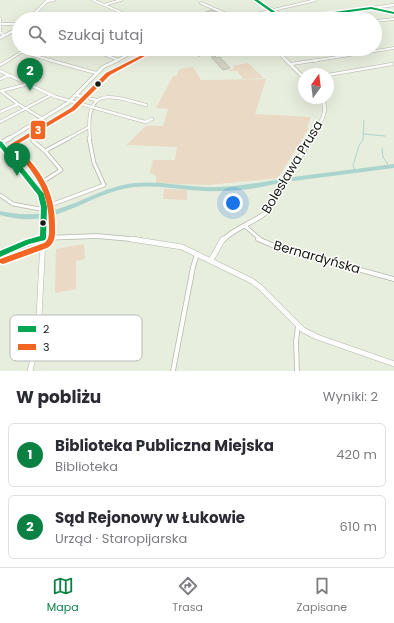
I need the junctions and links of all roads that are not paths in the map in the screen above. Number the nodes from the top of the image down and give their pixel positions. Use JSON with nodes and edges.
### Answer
{"nodes":[{"id":1,"x":54,"y":0,"type":"edge"},
{"id":2,"x":94,"y":0,"type":"edge"},
{"id":3,"x":121,"y":0,"type":"edge"},
{"id":4,"x":256,"y":0,"type":"edge"},
{"id":5,"x":316,"y":0,"type":"edge"},
{"id":6,"x":47,"y":1,"type":"edge"},
{"id":7,"x":201,"y":3,"type":"dead end"},
{"id":8,"x":104,"y":5,"type":"junction"},
{"id":9,"x":394,"y":5,"type":"edge"},
{"id":10,"x":371,"y":8,"type":"junction"},
{"id":11,"x":272,"y":10,"type":"junction"},
{"id":12,"x":36,"y":12,"type":"edge"},
{"id":13,"x":120,"y":12,"type":"edge"},
{"id":14,"x":222,"y":12,"type":"edge"},
{"id":15,"x":265,"y":12,"type":"edge"},
{"id":16,"x":275,"y":12,"type":"edge"},
{"id":17,"x":337,"y":12,"type":"edge"},
{"id":18,"x":394,"y":13,"type":"edge"},
{"id":19,"x":0,"y":18,"type":"edge"},
{"id":20,"x":394,"y":19,"type":"edge"},
{"id":21,"x":382,"y":21,"type":"edge"},
{"id":22,"x":0,"y":24,"type":"edge"},
{"id":23,"x":12,"y":24,"type":"edge"},
{"id":24,"x":12,"y":31,"type":"edge"},
{"id":25,"x":4,"y":35,"type":"junction"},
{"id":26,"x":0,"y":38,"type":"edge"},
{"id":27,"x":394,"y":48,"type":"edge"},
{"id":28,"x":382,"y":50,"type":"edge"},
{"id":29,"x":15,"y":56,"type":"edge"},
{"id":30,"x":36,"y":56,"type":"edge"},
{"id":31,"x":108,"y":56,"type":"edge"},
{"id":32,"x":123,"y":56,"type":"edge"},
{"id":33,"x":282,"y":56,"type":"edge"},
{"id":34,"x":342,"y":56,"type":"edge"},
{"id":35,"x":116,"y":59,"type":"junction"},
{"id":36,"x":291,"y":64,"type":"junction"},
{"id":37,"x":392,"y":64,"type":"dead end"},
{"id":38,"x":0,"y":65,"type":"edge"},
{"id":39,"x":0,"y":71,"type":"edge"},
{"id":40,"x":298,"y":72,"type":"edge"},
{"id":41,"x":96,"y":73,"type":"junction"},
{"id":42,"x":334,"y":74,"type":"edge"},
{"id":43,"x":9,"y":75,"type":"junction"},
{"id":44,"x":0,"y":79,"type":"edge"},
{"id":45,"x":28,"y":84,"type":"junction"},
{"id":46,"x":0,"y":91,"type":"edge"},
{"id":47,"x":51,"y":95,"type":"junction"},
{"id":48,"x":76,"y":95,"type":"junction"},
{"id":49,"x":96,"y":100,"type":"junction"},
{"id":50,"x":70,"y":101,"type":"junction"},
{"id":51,"x":18,"y":104,"type":"junction"},
{"id":52,"x":325,"y":104,"type":"edge"},
{"id":53,"x":146,"y":105,"type":"dead end"},
{"id":54,"x":90,"y":106,"type":"junction"},
{"id":55,"x":26,"y":109,"type":"junction"},
{"id":56,"x":0,"y":112,"type":"edge"},
{"id":57,"x":43,"y":119,"type":"junction"},
{"id":58,"x":152,"y":119,"type":"dead end"},
{"id":59,"x":0,"y":122,"type":"edge"},
{"id":60,"x":89,"y":127,"type":"junction"},
{"id":61,"x":33,"y":141,"type":"dead end"},
{"id":62,"x":0,"y":144,"type":"edge"},
{"id":63,"x":45,"y":151,"type":"junction"},
{"id":64,"x":36,"y":186,"type":"junction"},
{"id":65,"x":0,"y":194,"type":"edge"},
{"id":66,"x":44,"y":209,"type":"junction"},
{"id":67,"x":245,"y":226,"type":"junction"},
{"id":68,"x":43,"y":238,"type":"junction"},
{"id":69,"x":197,"y":253,"type":"junction"},
{"id":70,"x":0,"y":254,"type":"edge"},
{"id":71,"x":211,"y":260,"type":"junction"},
{"id":72,"x":394,"y":279,"type":"edge"},
{"id":73,"x":39,"y":315,"type":"edge"},
{"id":74,"x":298,"y":326,"type":"junction"},
{"id":75,"x":33,"y":361,"type":"edge"},
{"id":76,"x":394,"y":364,"type":"edge"},
{"id":77,"x":30,"y":371,"type":"edge"},
{"id":78,"x":173,"y":371,"type":"edge"},
{"id":79,"x":297,"y":371,"type":"edge"}],
"edges":[{"from":1,"to":6,"type":"street"},
{"from":2,"to":8,"type":"street"},
{"from":3,"to":8,"type":"street"},
{"from":4,"to":11,"type":"street"},
{"from":5,"to":11,"type":"street"},
{"from":6,"to":12,"type":"street"},
{"from":7,"to":14,"type":"street"},
{"from":8,"to":13,"type":"street"},
{"from":9,"to":10,"type":"street"},
{"from":10,"to":17,"type":"street"},
{"from":10,"to":18,"type":"street"},
{"from":11,"to":15,"type":"street"},
{"from":11,"to":16,"type":"street"},
{"from":19,"to":22,"type":"street"},
{"from":20,"to":21,"type":"street"},
{"from":22,"to":23,"type":"street"},
{"from":22,"to":25,"type":"street"},
{"from":24,"to":25,"type":"street"},
{"from":25,"to":26,"type":"street"},
{"from":27,"to":28,"type":"street"},
{"from":29,"to":38,"type":"street"},
{"from":30,"to":41,"type":"street"},
{"from":31,"to":35,"type":"street"},
{"from":32,"to":35,"type":"street"},
{"from":33,"to":36,"type":"street"},
{"from":34,"to":36,"type":"street"},
{"from":35,"to":41,"type":"street"},
{"from":36,"to":40,"type":"street"},
{"from":37,"to":42,"type":"street"},
{"from":39,"to":43,"type":"street"},
{"from":41,"to":48,"type":"street"},
{"from":43,"to":44,"type":"street"},
{"from":43,"to":45,"type":"street"},
{"from":45,"to":46,"type":"street"},
{"from":45,"to":47,"type":"street"},
{"from":46,"to":51,"type":"street"},
{"from":47,"to":50,"type":"street"},
{"from":47,"to":55,"type":"street"},
{"from":48,"to":49,"type":"street"},
{"from":48,"to":50,"type":"street"},
{"from":49,"to":53,"type":"street"},
{"from":49,"to":54,"type":"street"},
{"from":50,"to":54,"type":"street"},
{"from":50,"to":57,"type":"street"},
{"from":51,"to":55,"type":"street"},
{"from":51,"to":56,"type":"street"},
{"from":52,"to":67,"type":"street","name":"Bolesława Prusa"},
{"from":54,"to":58,"type":"street"},
{"from":54,"to":60,"type":"street"},
{"from":55,"to":57,"type":"street"},
{"from":55,"to":59,"type":"street"},
{"from":57,"to":62,"type":"street"},
{"from":60,"to":63,"type":"street"},
{"from":60,"to":66,"type":"street"},
{"from":61,"to":63,"type":"street"},
{"from":62,"to":64,"type":"street"},
{"from":63,"to":64,"type":"street"},
{"from":64,"to":66,"type":"street"},
{"from":65,"to":66,"type":"street"},
{"from":66,"to":68,"type":"street"},
{"from":67,"to":71,"type":"street","name":"Bolesława Prusa"},
{"from":67,"to":72,"type":"street","name":"Bernardyńska"},
{"from":68,"to":69,"type":"street"},
{"from":68,"to":70,"type":"street"},
{"from":68,"to":73,"type":"street"},
{"from":69,"to":71,"type":"street"},
{"from":69,"to":78,"type":"street"},
{"from":71,"to":74,"type":"street"},
{"from":74,"to":76,"type":"street"},
{"from":74,"to":79,"type":"street"},
{"from":75,"to":77,"type":"street"}]}
